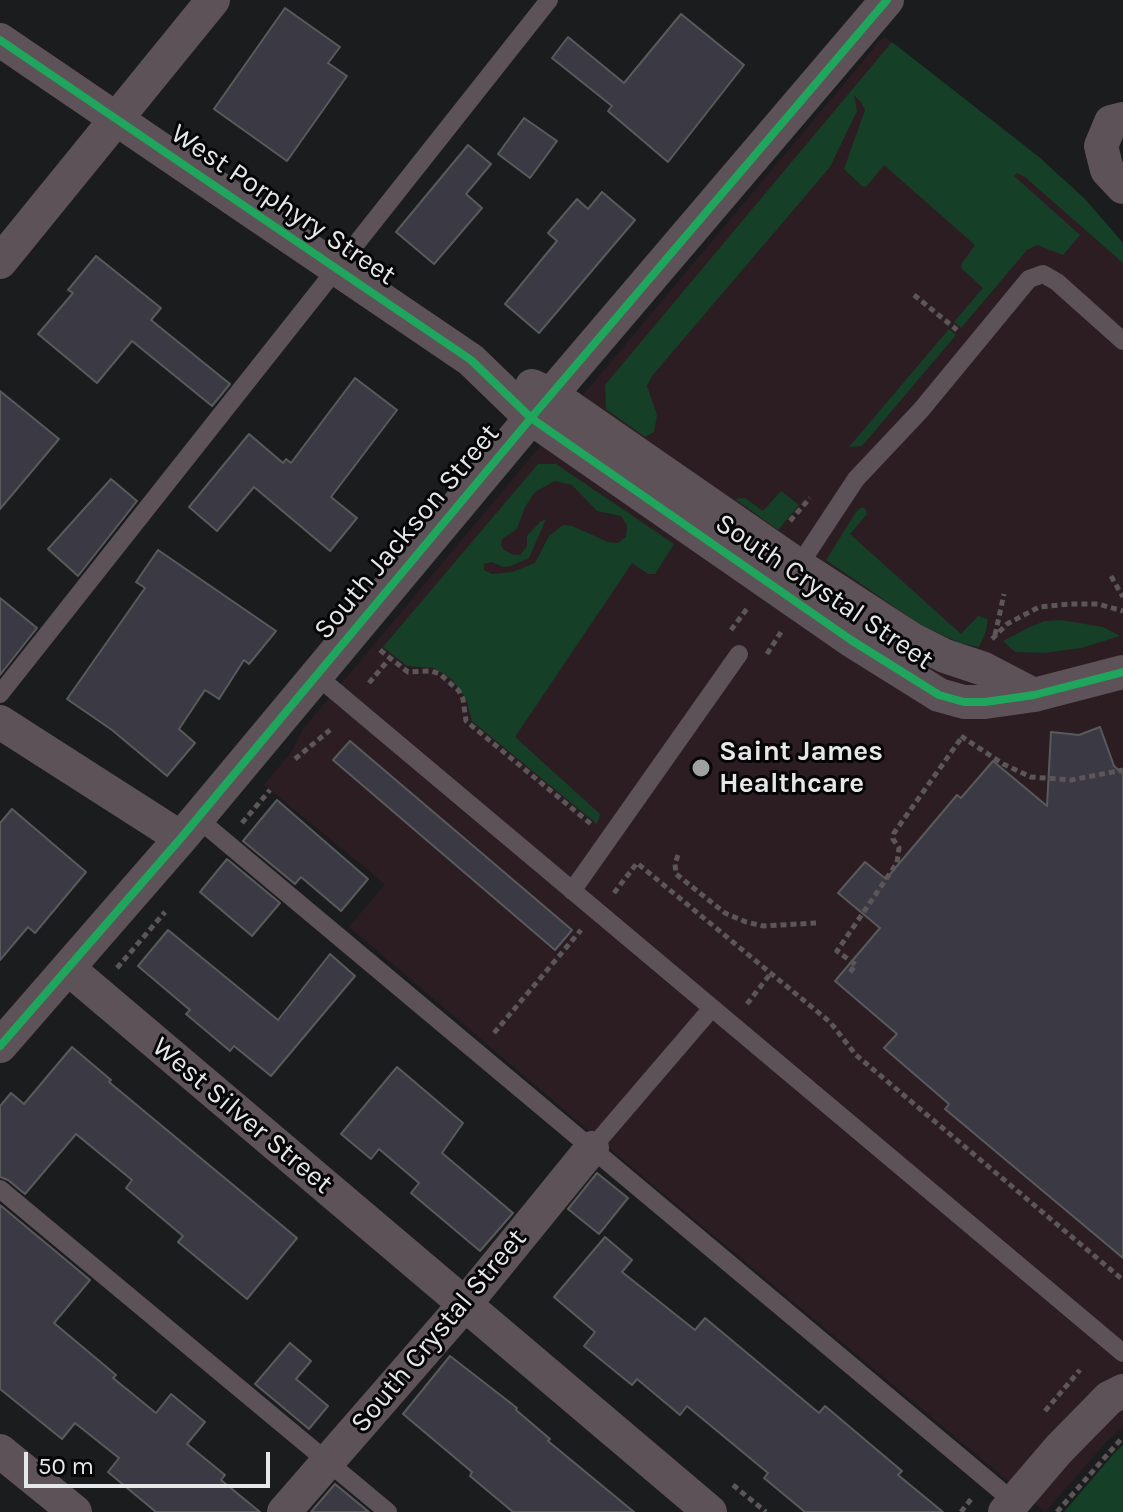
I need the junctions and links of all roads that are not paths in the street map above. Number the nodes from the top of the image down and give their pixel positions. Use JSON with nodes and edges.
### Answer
{"nodes":[{"id":1,"x":213,"y":0,"type":"edge"},
{"id":2,"x":549,"y":0,"type":"edge"},
{"id":3,"x":887,"y":0,"type":"edge"},
{"id":4,"x":0,"y":40,"type":"edge"},
{"id":5,"x":116,"y":118,"type":"junction"},
{"id":6,"x":1123,"y":119,"type":"edge"},
{"id":7,"x":1123,"y":187,"type":"edge"},
{"id":8,"x":0,"y":262,"type":"edge"},
{"id":9,"x":336,"y":268,"type":"junction"},
{"id":10,"x":1123,"y":341,"type":"edge"},
{"id":11,"x":542,"y":406,"type":"junction"},
{"id":12,"x":796,"y":570,"type":"junction"},
{"id":13,"x":739,"y":654,"type":"dead end"},
{"id":14,"x":1123,"y":672,"type":"edge"},
{"id":15,"x":317,"y":676,"type":"junction"},
{"id":16,"x":0,"y":694,"type":"edge"},
{"id":17,"x":0,"y":722,"type":"edge"},
{"id":18,"x":189,"y":828,"type":"junction"},
{"id":19,"x":572,"y":891,"type":"junction"},
{"id":20,"x":69,"y":969,"type":"junction"},
{"id":21,"x":712,"y":1008,"type":"junction"},
{"id":22,"x":0,"y":1046,"type":"edge"},
{"id":23,"x":592,"y":1148,"type":"junction"},
{"id":24,"x":0,"y":1189,"type":"edge"},
{"id":25,"x":465,"y":1304,"type":"junction"},
{"id":26,"x":1123,"y":1353,"type":"edge"},
{"id":27,"x":1123,"y":1391,"type":"edge"},
{"id":28,"x":0,"y":1451,"type":"edge"},
{"id":29,"x":328,"y":1462,"type":"junction"},
{"id":30,"x":1009,"y":1507,"type":"edge"},
{"id":31,"x":75,"y":1512,"type":"edge"},
{"id":32,"x":284,"y":1512,"type":"edge"},
{"id":33,"x":388,"y":1512,"type":"edge"},
{"id":34,"x":710,"y":1512,"type":"edge"}],
"edges":[{"from":1,"to":5,"type":"street"},
{"from":2,"to":9,"type":"lane"},
{"from":3,"to":11,"type":"street","name":"South Jackson Street"},
{"from":4,"to":5,"type":"street","name":"West Porphyry Street"},
{"from":5,"to":8,"type":"street"},
{"from":5,"to":9,"type":"street","name":"West Porphyry Street"},
{"from":6,"to":7,"type":"street"},
{"from":9,"to":11,"type":"street","name":"West Porphyry Street"},
{"from":9,"to":16,"type":"lane"},
{"from":10,"to":12,"type":"lane"},
{"from":11,"to":12,"type":"street","name":"South Crystal Street"},
{"from":11,"to":15,"type":"street","name":"South Jackson Street"},
{"from":12,"to":14,"type":"street","name":"South Crystal Street"},
{"from":13,"to":19,"type":"lane"},
{"from":15,"to":18,"type":"street","name":"South Jackson Street"},
{"from":15,"to":19,"type":"lane"},
{"from":17,"to":18,"type":"street"},
{"from":18,"to":20,"type":"street"},
{"from":18,"to":23,"type":"lane"},
{"from":19,"to":21,"type":"lane"},
{"from":20,"to":22,"type":"street"},
{"from":20,"to":25,"type":"street","name":"West Silver Street"},
{"from":21,"to":23,"type":"lane"},
{"from":21,"to":26,"type":"lane"},
{"from":23,"to":25,"type":"street","name":"South Crystal Street"},
{"from":23,"to":30,"type":"lane"},
{"from":24,"to":29,"type":"lane"},
{"from":25,"to":29,"type":"street","name":"South Crystal Street"},
{"from":25,"to":34,"type":"street","name":"West Silver Street"},
{"from":27,"to":30,"type":"street"},
{"from":28,"to":31,"type":"street"},
{"from":29,"to":32,"type":"street","name":"South Crystal Street"},
{"from":29,"to":33,"type":"lane"}]}
